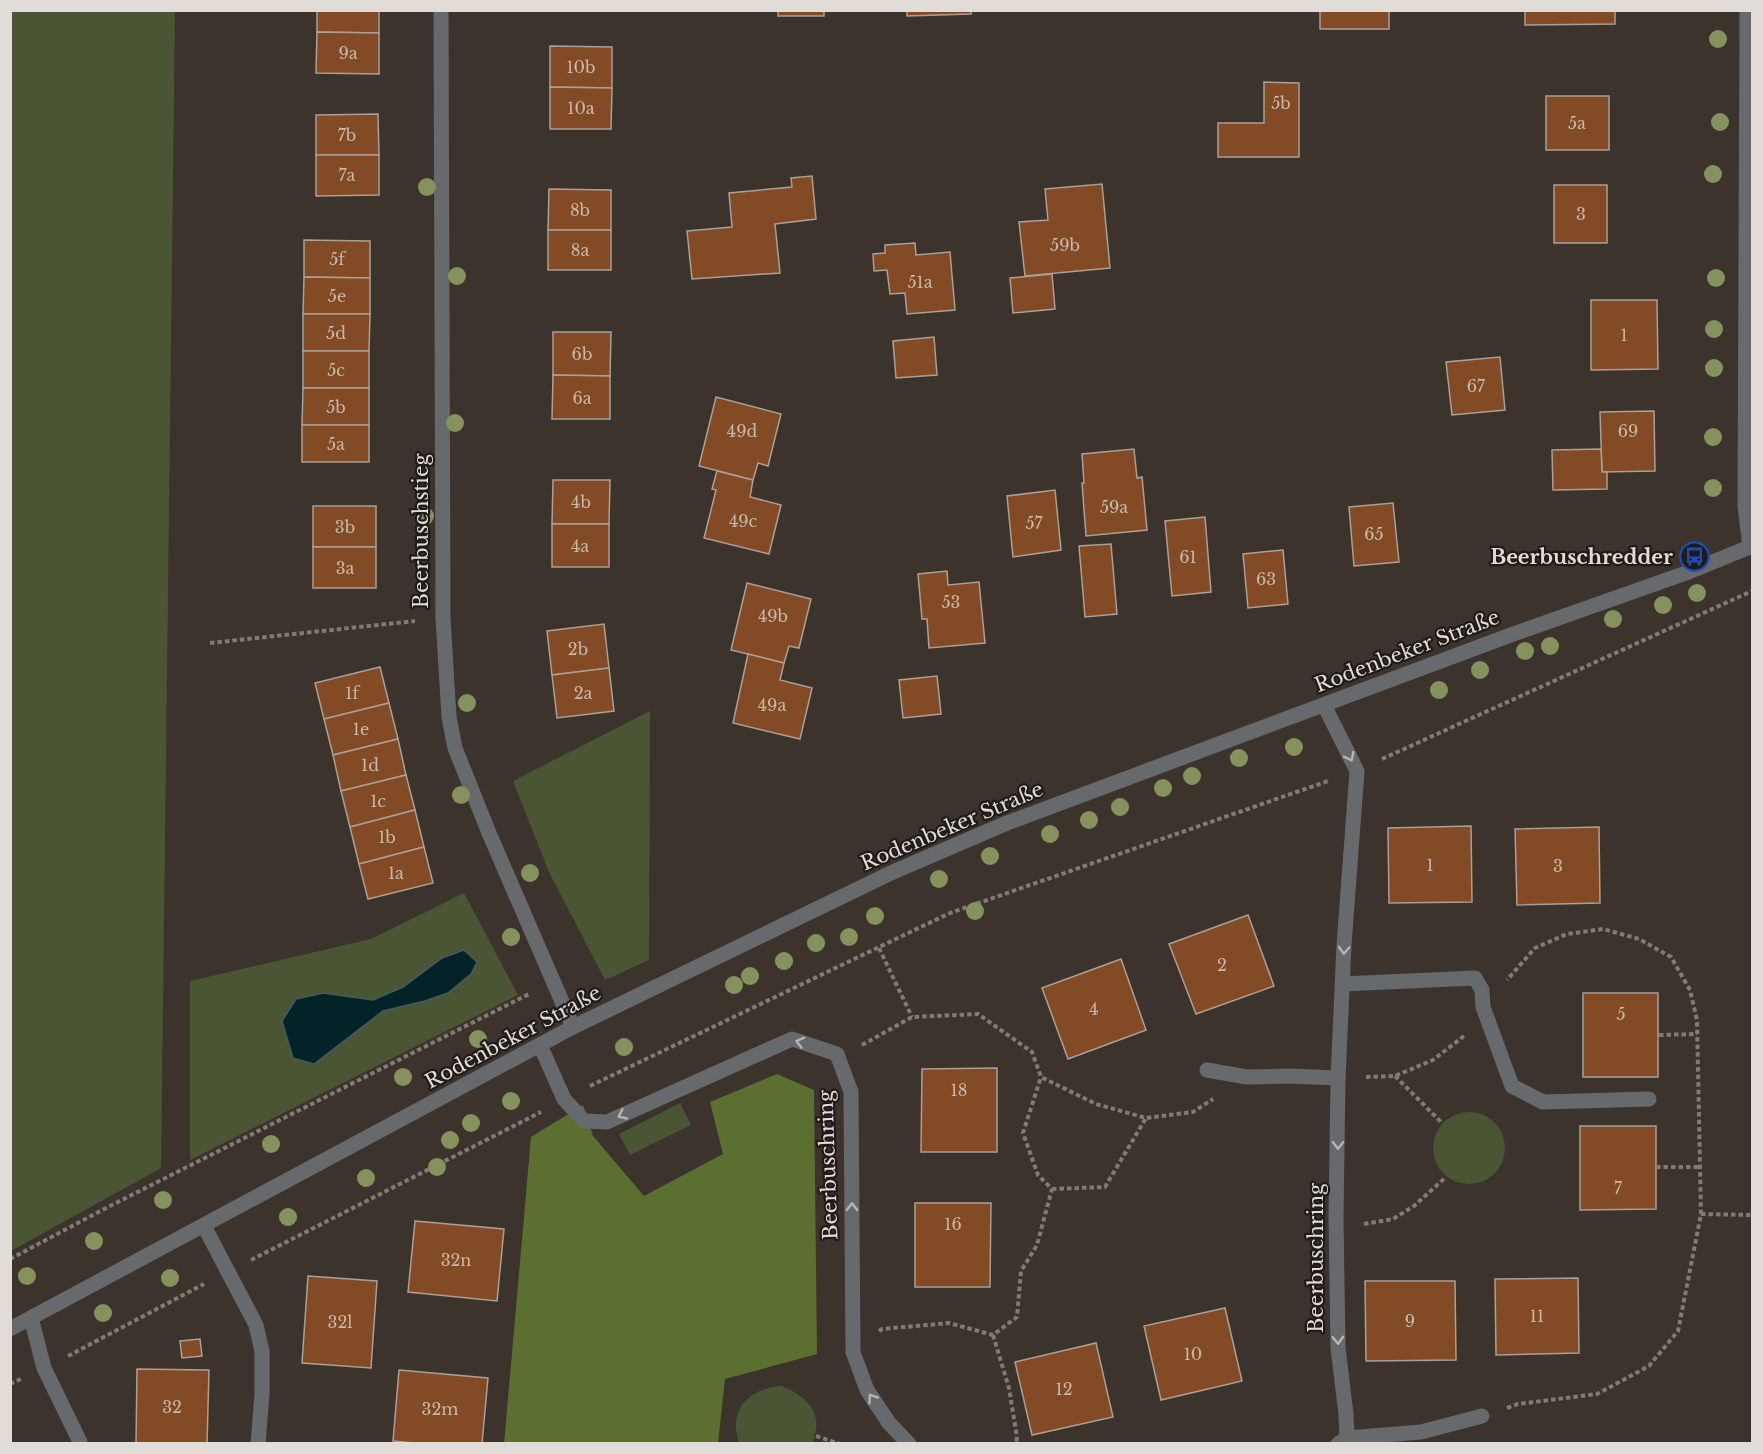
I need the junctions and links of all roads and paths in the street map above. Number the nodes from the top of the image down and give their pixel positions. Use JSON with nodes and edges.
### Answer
{"nodes":[{"id":1,"x":441,"y":10,"type":"edge"},
{"id":2,"x":1748,"y":10,"type":"edge"},
{"id":3,"x":1751,"y":547,"type":"edge"},
{"id":4,"x":1752,"y":591,"type":"edge"},
{"id":5,"x":442,"y":618,"type":"junction"},
{"id":6,"x":210,"y":643,"type":"dead end"},
{"id":7,"x":1324,"y":705,"type":"junction"},
{"id":8,"x":1357,"y":771,"type":"junction"},
{"id":9,"x":879,"y":947,"type":"junction"},
{"id":10,"x":554,"y":982,"type":"junction"},
{"id":11,"x":1342,"y":984,"type":"junction"},
{"id":12,"x":1484,"y":1007,"type":"junction"},
{"id":13,"x":912,"y":1017,"type":"junction"},
{"id":14,"x":573,"y":1027,"type":"junction"},
{"id":15,"x":1697,"y":1034,"type":"junction"},
{"id":16,"x":1659,"y":1035,"type":"dead end"},
{"id":17,"x":540,"y":1045,"type":"junction"},
{"id":18,"x":837,"y":1054,"type":"junction"},
{"id":19,"x":1207,"y":1070,"type":"dead end"},
{"id":20,"x":1395,"y":1076,"type":"junction"},
{"id":21,"x":1041,"y":1077,"type":"junction"},
{"id":22,"x":1247,"y":1077,"type":"junction"},
{"id":23,"x":1338,"y":1078,"type":"junction"},
{"id":24,"x":564,"y":1099,"type":"junction"},
{"id":25,"x":1649,"y":1099,"type":"dead end"},
{"id":26,"x":1146,"y":1118,"type":"junction"},
{"id":27,"x":1442,"y":1123,"type":"dead end"},
{"id":28,"x":1656,"y":1167,"type":"dead end"},
{"id":29,"x":1700,"y":1167,"type":"junction"},
{"id":30,"x":1446,"y":1177,"type":"dead end"},
{"id":31,"x":1052,"y":1189,"type":"junction"},
{"id":32,"x":1701,"y":1214,"type":"junction"},
{"id":33,"x":1752,"y":1215,"type":"edge"},
{"id":34,"x":204,"y":1226,"type":"junction"},
{"id":35,"x":1337,"y":1228,"type":"junction"},
{"id":36,"x":10,"y":1259,"type":"edge"},
{"id":37,"x":228,"y":1272,"type":"junction"},
{"id":38,"x":31,"y":1318,"type":"junction"},
{"id":39,"x":10,"y":1329,"type":"edge"},
{"id":40,"x":993,"y":1335,"type":"junction"},
{"id":41,"x":853,"y":1352,"type":"junction"},
{"id":42,"x":44,"y":1368,"type":"junction"},
{"id":43,"x":10,"y":1384,"type":"edge"},
{"id":44,"x":1482,"y":1416,"type":"joint"},
{"id":45,"x":816,"y":1436,"type":"dead end"},
{"id":46,"x":1342,"y":1441,"type":"edge"},
{"id":47,"x":80,"y":1442,"type":"dead end"},
{"id":48,"x":258,"y":1443,"type":"edge"},
{"id":49,"x":840,"y":1443,"type":"edge"},
{"id":50,"x":909,"y":1443,"type":"edge"},
{"id":51,"x":1016,"y":1443,"type":"edge"}],
"edges":[{"from":1,"to":5,"type":"street","name":"Beerbuschstieg"},
{"from":2,"to":3,"type":"street"},
{"from":3,"to":7,"type":"street","name":"Rodenbeker Straße"},
{"from":4,"to":8,"type":"path"},
{"from":5,"to":6,"type":"path"},
{"from":5,"to":10,"type":"street","name":"Beerbuschstieg"},
{"from":7,"to":8,"type":"street","one_way":true},
{"from":7,"to":14,"type":"street","name":"Rodenbeker Straße"},
{"from":8,"to":9,"type":"path"},
{"from":8,"to":11,"type":"street","name":"Beerbuschring","one_way":true},
{"from":9,"to":13,"type":"path"},
{"from":9,"to":24,"type":"path"},
{"from":10,"to":14,"type":"street","name":"Beerbuschstieg"},
{"from":10,"to":36,"type":"path"},
{"from":11,"to":12,"type":"street"},
{"from":11,"to":23,"type":"street","name":"Beerbuschring"},
{"from":12,"to":15,"type":"path"},
{"from":12,"to":20,"type":"path"},
{"from":12,"to":25,"type":"street"},
{"from":13,"to":18,"type":"path"},
{"from":13,"to":21,"type":"path"},
{"from":14,"to":17,"type":"street","name":"Rodenbeker Straße"},
{"from":15,"to":16,"type":"path"},
{"from":15,"to":29,"type":"path"},
{"from":17,"to":24,"type":"street"},
{"from":17,"to":34,"type":"street","name":"Rodenbeker Straße"},
{"from":18,"to":24,"type":"street","one_way":true},
{"from":41,"to":18,"type":"street","name":"Beerbuschring","one_way":true},
{"from":19,"to":22,"type":"street"},
{"from":20,"to":23,"type":"path"},
{"from":20,"to":27,"type":"path"},
{"from":21,"to":26,"type":"path"},
{"from":21,"to":31,"type":"path"},
{"from":22,"to":23,"type":"street"},
{"from":22,"to":26,"type":"path"},
{"from":23,"to":35,"type":"street","name":"Beerbuschring","one_way":true},
{"from":24,"to":37,"type":"path"},
{"from":26,"to":31,"type":"path"},
{"from":28,"to":29,"type":"path"},
{"from":29,"to":32,"type":"path"},
{"from":30,"to":35,"type":"path"},
{"from":31,"to":40,"type":"path"},
{"from":32,"to":33,"type":"path"},
{"from":32,"to":44,"type":"path"},
{"from":34,"to":37,"type":"street"},
{"from":34,"to":38,"type":"street","name":"Rodenbeker Straße"},
{"from":35,"to":46,"type":"street","name":"Beerbuschring","one_way":true},
{"from":37,"to":42,"type":"path"},
{"from":37,"to":48,"type":"street"},
{"from":38,"to":39,"type":"street","name":"Rodenbeker Straße"},
{"from":38,"to":42,"type":"street"},
{"from":40,"to":41,"type":"path"},
{"from":40,"to":51,"type":"path"},
{"from":50,"to":41,"type":"street","name":"Beerbuschring","one_way":true},
{"from":42,"to":43,"type":"path"},
{"from":42,"to":47,"type":"street"},
{"from":44,"to":46,"type":"street","name":"Beerbuschring"},
{"from":45,"to":49,"type":"path"}]}
